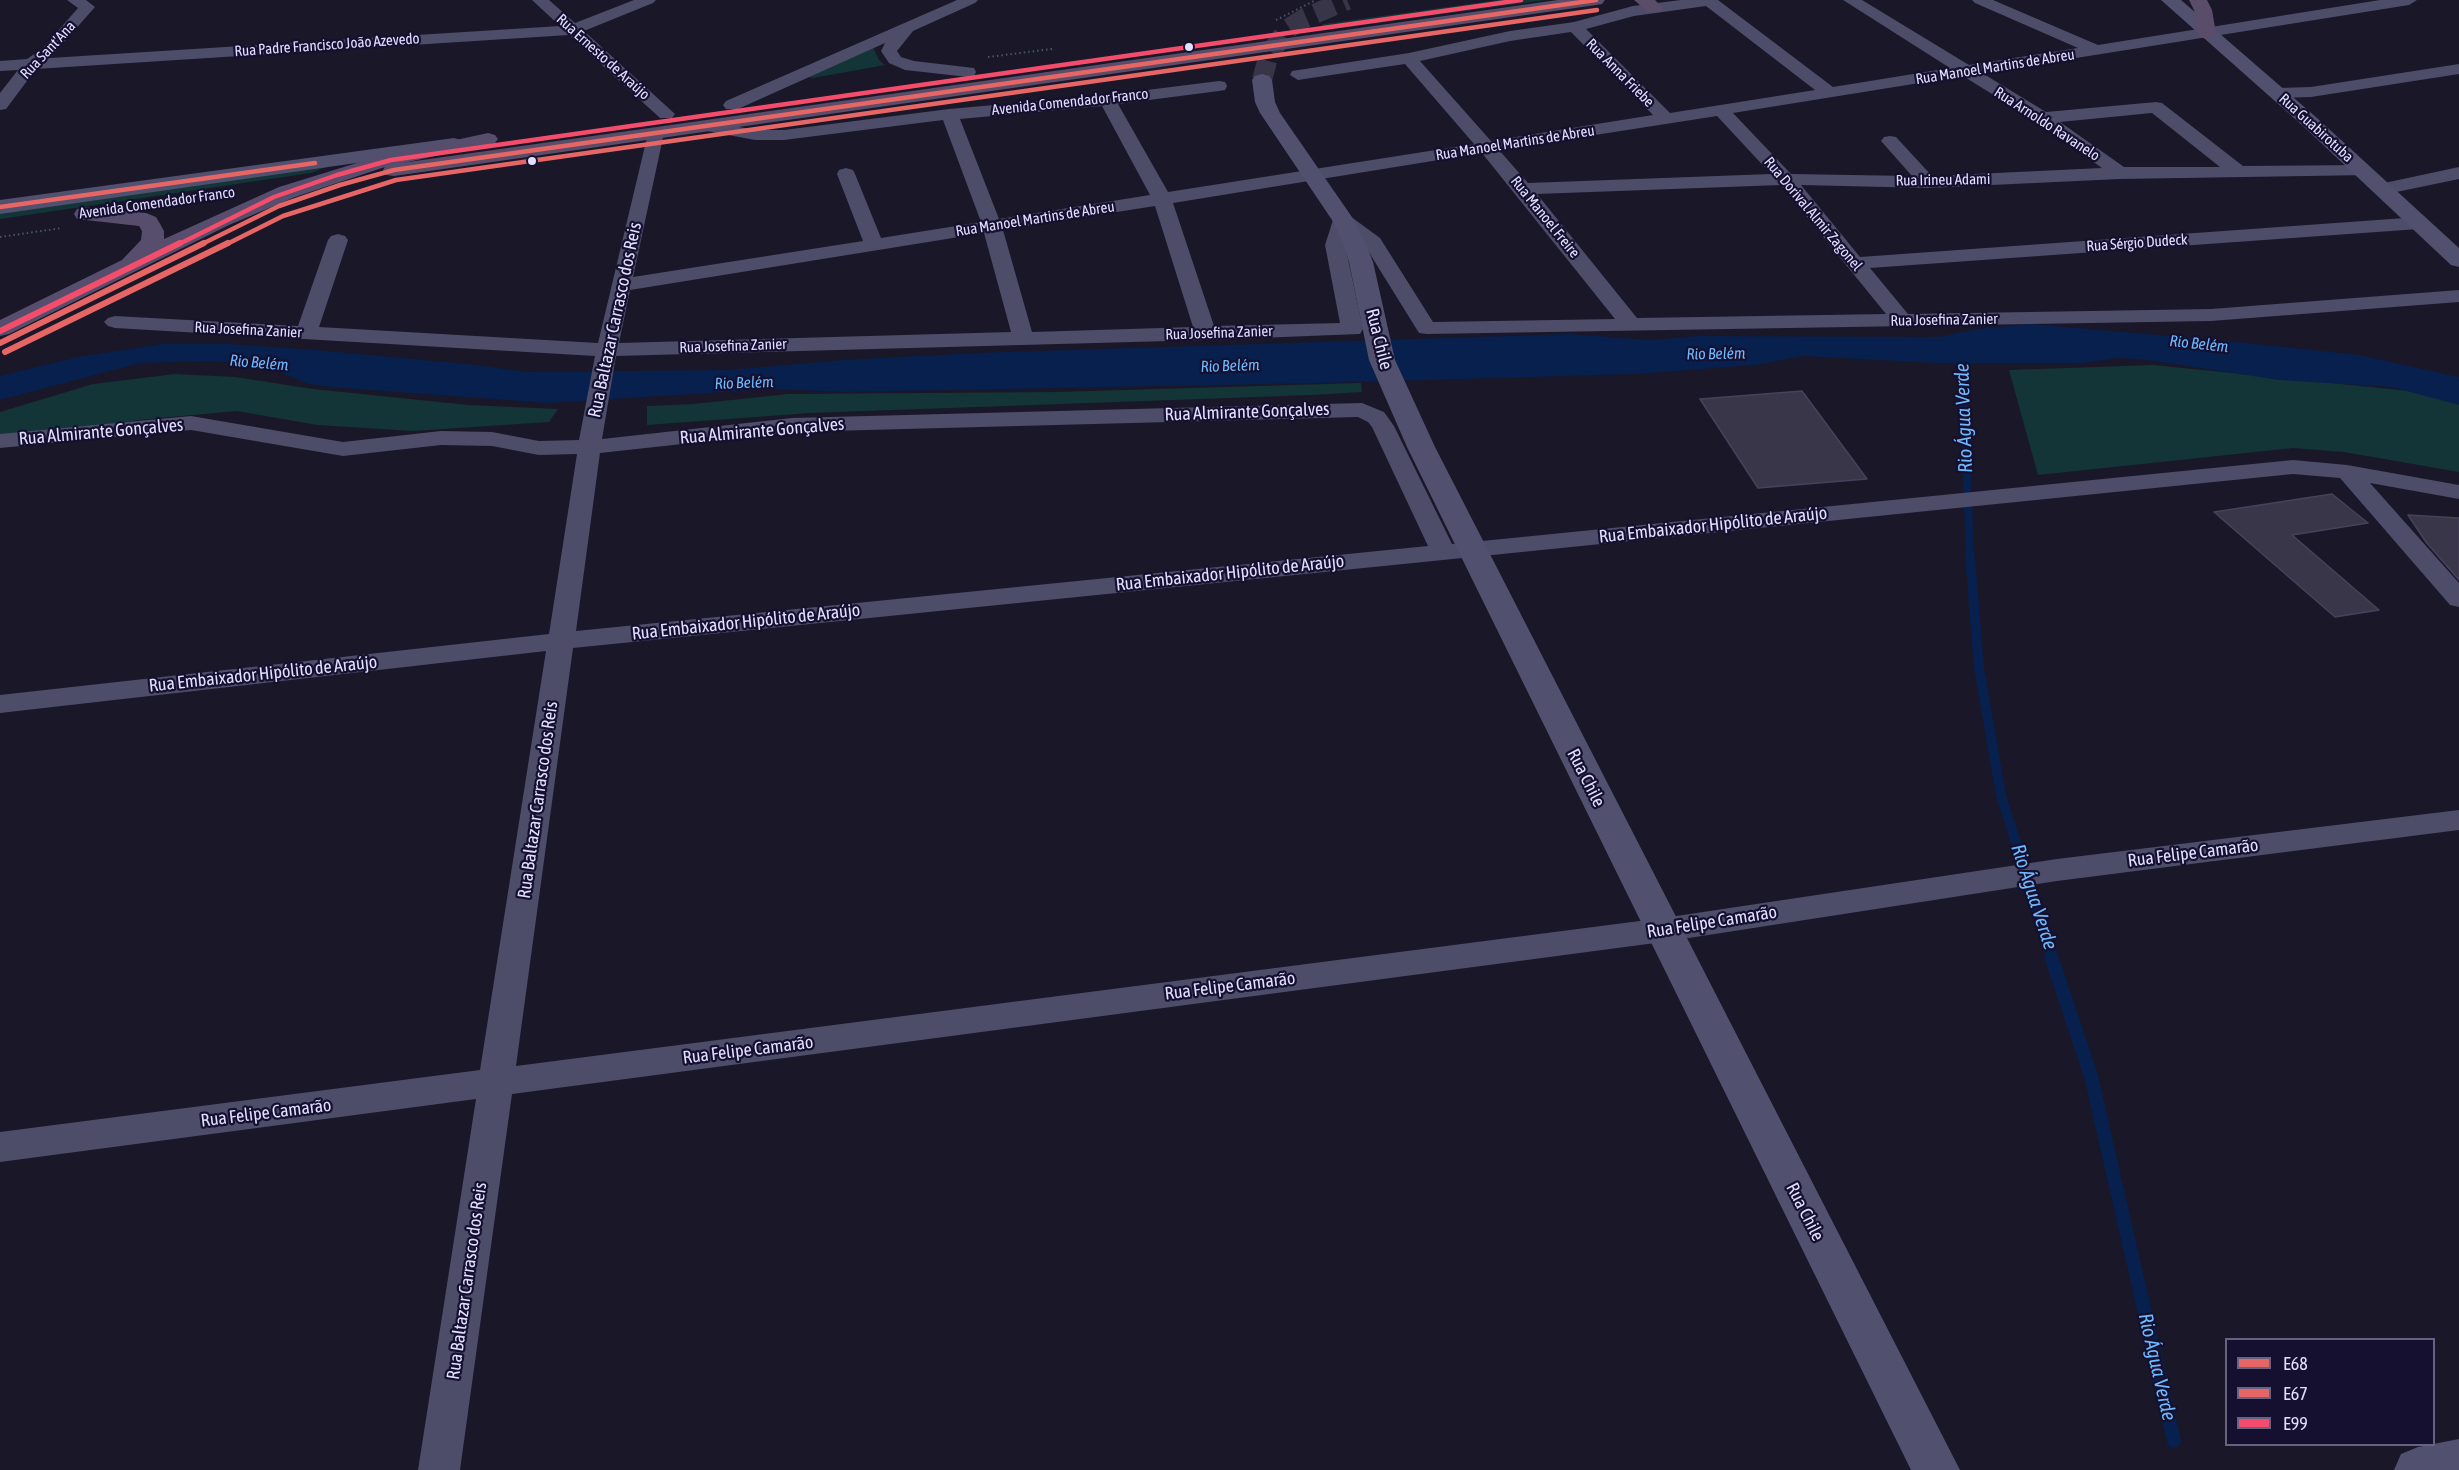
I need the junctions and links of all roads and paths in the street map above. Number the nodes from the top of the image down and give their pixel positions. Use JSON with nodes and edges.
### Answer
{"nodes":[{"id":1,"x":75,"y":0,"type":"edge"},
{"id":2,"x":540,"y":0,"type":"edge"},
{"id":3,"x":648,"y":0,"type":"edge"},
{"id":4,"x":970,"y":0,"type":"edge"},
{"id":5,"x":1316,"y":0,"type":"edge"},
{"id":6,"x":1486,"y":0,"type":"edge"},
{"id":7,"x":1596,"y":0,"type":"edge"},
{"id":8,"x":1851,"y":0,"type":"edge"},
{"id":9,"x":1980,"y":0,"type":"edge"},
{"id":10,"x":2170,"y":0,"type":"edge"},
{"id":11,"x":2198,"y":0,"type":"edge"},
{"id":12,"x":2348,"y":0,"type":"edge"},
{"id":13,"x":2409,"y":0,"type":"edge"},
{"id":14,"x":1708,"y":1,"type":"edge"},
{"id":15,"x":1649,"y":4,"type":"edge"},
{"id":16,"x":2365,"y":7,"type":"junction"},
{"id":17,"x":1277,"y":19,"type":"dead end"},
{"id":18,"x":1575,"y":27,"type":"junction"},
{"id":19,"x":573,"y":30,"type":"junction"},
{"id":20,"x":906,"y":30,"type":"junction"},
{"id":21,"x":2206,"y":33,"type":"junction"},
{"id":22,"x":1061,"y":48,"type":"dead end"},
{"id":23,"x":2097,"y":50,"type":"junction"},
{"id":24,"x":982,"y":57,"type":"dead end"},
{"id":25,"x":1409,"y":58,"type":"junction"},
{"id":26,"x":31,"y":64,"type":"junction"},
{"id":27,"x":0,"y":66,"type":"edge"},
{"id":28,"x":2459,"y":69,"type":"edge"},
{"id":29,"x":1965,"y":71,"type":"junction"},
{"id":30,"x":968,"y":72,"type":"junction"},
{"id":31,"x":1298,"y":75,"type":"dead end"},
{"id":32,"x":1262,"y":80,"type":"tunnel mouth"},
{"id":33,"x":1219,"y":86,"type":"dead end"},
{"id":34,"x":1830,"y":93,"type":"junction"},
{"id":35,"x":2277,"y":93,"type":"junction"},
{"id":36,"x":1107,"y":100,"type":"junction"},
{"id":37,"x":0,"y":105,"type":"edge"},
{"id":38,"x":732,"y":105,"type":"junction"},
{"id":39,"x":1721,"y":110,"type":"junction"},
{"id":40,"x":666,"y":114,"type":"junction"},
{"id":41,"x":949,"y":114,"type":"junction"},
{"id":42,"x":2043,"y":118,"type":"junction"},
{"id":43,"x":1666,"y":119,"type":"junction"},
{"id":44,"x":707,"y":126,"type":"junction"},
{"id":45,"x":655,"y":133,"type":"junction"},
{"id":46,"x":488,"y":139,"type":"junction"},
{"id":47,"x":1890,"y":141,"type":"dead end"},
{"id":48,"x":1488,"y":147,"type":"junction"},
{"id":49,"x":394,"y":170,"type":"junction"},
{"id":50,"x":2237,"y":171,"type":"junction"},
{"id":51,"x":2363,"y":171,"type":"junction"},
{"id":52,"x":2120,"y":173,"type":"junction"},
{"id":53,"x":2459,"y":173,"type":"edge"},
{"id":54,"x":846,"y":174,"type":"dead end"},
{"id":55,"x":1312,"y":175,"type":"junction"},
{"id":56,"x":1786,"y":179,"type":"junction"},
{"id":57,"x":318,"y":181,"type":"junction"},
{"id":58,"x":1927,"y":182,"type":"junction"},
{"id":59,"x":1523,"y":189,"type":"junction"},
{"id":60,"x":2382,"y":189,"type":"junction"},
{"id":61,"x":1162,"y":199,"type":"junction"},
{"id":62,"x":0,"y":207,"type":"edge"},
{"id":63,"x":85,"y":214,"type":"junction"},
{"id":64,"x":1343,"y":220,"type":"junction"},
{"id":65,"x":2419,"y":223,"type":"junction"},
{"id":66,"x":0,"y":226,"type":"edge"},
{"id":67,"x":992,"y":226,"type":"junction"},
{"id":68,"x":338,"y":240,"type":"dead end"},
{"id":69,"x":874,"y":244,"type":"junction"},
{"id":70,"x":2459,"y":260,"type":"edge"},
{"id":71,"x":1854,"y":263,"type":"junction"},
{"id":72,"x":130,"y":266,"type":"junction"},
{"id":73,"x":621,"y":285,"type":"junction"},
{"id":74,"x":2459,"y":296,"type":"edge"},
{"id":75,"x":1903,"y":321,"type":"junction"},
{"id":76,"x":115,"y":322,"type":"dead end"},
{"id":77,"x":1631,"y":325,"type":"junction"},
{"id":78,"x":0,"y":329,"type":"edge"},
{"id":79,"x":306,"y":333,"type":"junction"},
{"id":80,"x":1206,"y":334,"type":"junction"},
{"id":81,"x":1023,"y":339,"type":"junction"},
{"id":82,"x":0,"y":343,"type":"edge"},
{"id":83,"x":606,"y":354,"type":"junction"},
{"id":84,"x":590,"y":438,"type":"junction"},
{"id":85,"x":0,"y":441,"type":"edge"},
{"id":86,"x":2347,"y":472,"type":"junction"},
{"id":87,"x":2459,"y":492,"type":"edge"},
{"id":88,"x":1457,"y":550,"type":"junction"},
{"id":89,"x":2459,"y":599,"type":"edge"},
{"id":90,"x":561,"y":641,"type":"junction"},
{"id":91,"x":0,"y":704,"type":"edge"},
{"id":92,"x":2459,"y":820,"type":"edge"},
{"id":93,"x":1664,"y":930,"type":"junction"},
{"id":94,"x":496,"y":1083,"type":"junction"},
{"id":95,"x":0,"y":1148,"type":"edge"},
{"id":96,"x":2459,"y":1462,"type":"edge"},
{"id":97,"x":439,"y":1470,"type":"edge"},
{"id":98,"x":1936,"y":1470,"type":"edge"},
{"id":99,"x":2418,"y":1470,"type":"edge"}],
"edges":[{"from":1,"to":26,"type":"street","name":"Rua Sant'Ana"},
{"from":2,"to":19,"type":"street","name":"Rua Ernesto de Araújo"},
{"from":3,"to":19,"type":"street","name":"Rua Padre Francisco João Azevedo"},
{"from":4,"to":20,"type":"street"},
{"from":5,"to":17,"type":"path"},
{"from":6,"to":30,"type":"highway","name":"Avenida Comendador Franco"},
{"from":7,"to":44,"type":"highway","name":"Avenida Comendador Franco"},
{"from":8,"to":29,"type":"street","name":"Rua Arnoldo Ravanelo"},
{"from":9,"to":23,"type":"street"},
{"from":10,"to":21,"type":"main road","name":"Rua Guabirotuba"},
{"from":11,"to":21,"type":"highway"},
{"from":12,"to":16,"type":"street"},
{"from":13,"to":16,"type":"street","name":"Rua Manoel Martins de Abreu"},
{"from":14,"to":15,"type":"street"},
{"from":14,"to":34,"type":"street"},
{"from":15,"to":18,"type":"street"},
{"from":16,"to":21,"type":"street","name":"Rua Manoel Martins de Abreu"},
{"from":18,"to":25,"type":"street"},
{"from":18,"to":43,"type":"street","name":"Rua Anna Friebe"},
{"from":19,"to":26,"type":"street","name":"Rua Padre Francisco João Azevedo"},
{"from":19,"to":40,"type":"street","name":"Rua Ernesto de Araújo"},
{"from":20,"to":30,"type":"street"},
{"from":20,"to":38,"type":"street"},
{"from":21,"to":23,"type":"street","name":"Rua Manoel Martins de Abreu"},
{"from":21,"to":35,"type":"main road","name":"Rua Guabirotuba"},
{"from":22,"to":24,"type":"path"},
{"from":23,"to":29,"type":"street","name":"Rua Manoel Martins de Abreu"},
{"from":25,"to":31,"type":"street"},
{"from":25,"to":48,"type":"street","name":"Rua Manoel Freire"},
{"from":26,"to":27,"type":"street","name":"Rua Padre Francisco João Azevedo"},
{"from":26,"to":37,"type":"street","name":"Rua Sant'Ana"},
{"from":28,"to":35,"type":"street"},
{"from":29,"to":34,"type":"street","name":"Rua Manoel Martins de Abreu"},
{"from":29,"to":42,"type":"street","name":"Rua Arnoldo Ravanelo"},
{"from":30,"to":38,"type":"highway","name":"Avenida Comendador Franco"},
{"from":32,"to":55,"type":"main road","name":"Rua Chile"},
{"from":33,"to":36,"type":"street","name":"Avenida Comendador Franco"},
{"from":34,"to":39,"type":"street","name":"Rua Manoel Martins de Abreu"},
{"from":35,"to":51,"type":"main road","name":"Rua Guabirotuba"},
{"from":36,"to":41,"type":"street","name":"Avenida Comendador Franco"},
{"from":36,"to":61,"type":"street"},
{"from":38,"to":40,"type":"highway","name":"Avenida Comendador Franco"},
{"from":39,"to":43,"type":"street","name":"Rua Manoel Martins de Abreu"},
{"from":39,"to":56,"type":"street","name":"Rua Dorival Almir Zagonel"},
{"from":40,"to":46,"type":"highway","name":"Avenida Comendador Franco"},
{"from":41,"to":44,"type":"street","name":"Avenida Comendador Franco"},
{"from":41,"to":67,"type":"street"},
{"from":42,"to":50,"type":"street"},
{"from":42,"to":52,"type":"street","name":"Rua Arnoldo Ravanelo"},
{"from":43,"to":48,"type":"street","name":"Rua Manoel Martins de Abreu"},
{"from":44,"to":45,"type":"highway","name":"Avenida Comendador Franco"},
{"from":45,"to":49,"type":"highway","name":"Avenida Comendador Franco"},
{"from":45,"to":73,"type":"street","name":"Rua Baltazar Carrasco dos Reis"},
{"from":46,"to":57,"type":"main road"},
{"from":46,"to":62,"type":"main road","name":"Avenida Comendador Franco"},
{"from":47,"to":58,"type":"street"},
{"from":48,"to":55,"type":"street","name":"Rua Manoel Martins de Abreu"},
{"from":48,"to":59,"type":"street","name":"Rua Manoel Freire"},
{"from":49,"to":57,"type":"main road","name":"Avenida Comendador Franco"},
{"from":49,"to":82,"type":"main road"},
{"from":50,"to":51,"type":"street","name":"Rua Irineu Adami"},
{"from":50,"to":52,"type":"street","name":"Rua Irineu Adami"},
{"from":51,"to":60,"type":"main road","name":"Rua Guabirotuba"},
{"from":52,"to":58,"type":"street","name":"Rua Irineu Adami"},
{"from":53,"to":60,"type":"street"},
{"from":54,"to":69,"type":"street"},
{"from":55,"to":61,"type":"street","name":"Rua Manoel Martins de Abreu"},
{"from":55,"to":64,"type":"main road","name":"Rua Chile"},
{"from":56,"to":58,"type":"street","name":"Rua Irineu Adami"},
{"from":56,"to":59,"type":"street","name":"Rua Irineu Adami"},
{"from":56,"to":71,"type":"street","name":"Rua Dorival Almir Zagonel"},
{"from":57,"to":63,"type":"main road","name":"Avenida Comendador Franco"},
{"from":57,"to":72,"type":"main road"},
{"from":59,"to":77,"type":"street","name":"Rua Manoel Freire"},
{"from":60,"to":65,"type":"main road","name":"Rua Guabirotuba"},
{"from":61,"to":67,"type":"street","name":"Rua Manoel Martins de Abreu"},
{"from":61,"to":80,"type":"street"},
{"from":63,"to":66,"type":"main road","name":"Avenida Comendador Franco"},
{"from":63,"to":72,"type":"main road"},
{"from":64,"to":77,"type":"street","name":"Rua Josefina Zanier"},
{"from":64,"to":80,"type":"street","name":"Rua Josefina Zanier"},
{"from":64,"to":88,"type":"main road","name":"Rua Chile"},
{"from":65,"to":70,"type":"main road","name":"Rua Guabirotuba"},
{"from":65,"to":71,"type":"street","name":"Rua Sérgio Dudeck"},
{"from":67,"to":69,"type":"street","name":"Rua Manoel Martins de Abreu"},
{"from":67,"to":81,"type":"street"},
{"from":68,"to":79,"type":"street"},
{"from":69,"to":73,"type":"street","name":"Rua Manoel Martins de Abreu"},
{"from":71,"to":75,"type":"street","name":"Rua Dorival Almir Zagonel"},
{"from":72,"to":78,"type":"main road"},
{"from":73,"to":83,"type":"street","name":"Rua Baltazar Carrasco dos Reis"},
{"from":74,"to":75,"type":"street","name":"Rua Josefina Zanier"},
{"from":75,"to":77,"type":"street","name":"Rua Josefina Zanier"},
{"from":76,"to":79,"type":"street","name":"Rua Josefina Zanier"},
{"from":79,"to":83,"type":"street","name":"Rua Josefina Zanier"},
{"from":80,"to":81,"type":"street","name":"Rua Josefina Zanier"},
{"from":81,"to":83,"type":"street","name":"Rua Josefina Zanier"},
{"from":83,"to":84,"type":"street","name":"Rua Baltazar Carrasco dos Reis"},
{"from":84,"to":85,"type":"street","name":"Rua Almirante Gonçalves"},
{"from":84,"to":88,"type":"street","name":"Rua Almirante Gonçalves"},
{"from":84,"to":90,"type":"street","name":"Rua Baltazar Carrasco dos Reis"},
{"from":86,"to":87,"type":"street","name":"Rua Embaixador Hipólito de Araújo"},
{"from":86,"to":88,"type":"street","name":"Rua Embaixador Hipólito de Araújo"},
{"from":86,"to":89,"type":"street"},
{"from":88,"to":90,"type":"street","name":"Rua Embaixador Hipólito de Araújo"},
{"from":88,"to":93,"type":"main road","name":"Rua Chile"},
{"from":90,"to":91,"type":"street","name":"Rua Embaixador Hipólito de Araújo"},
{"from":90,"to":94,"type":"street","name":"Rua Baltazar Carrasco dos Reis"},
{"from":92,"to":93,"type":"street","name":"Rua Felipe Camarão"},
{"from":93,"to":94,"type":"street","name":"Rua Felipe Camarão"},
{"from":93,"to":98,"type":"main road","name":"Rua Chile"},
{"from":94,"to":95,"type":"street","name":"Rua Felipe Camarão"},
{"from":94,"to":97,"type":"street","name":"Rua Baltazar Carrasco dos Reis"},
{"from":96,"to":99,"type":"main road"}]}
